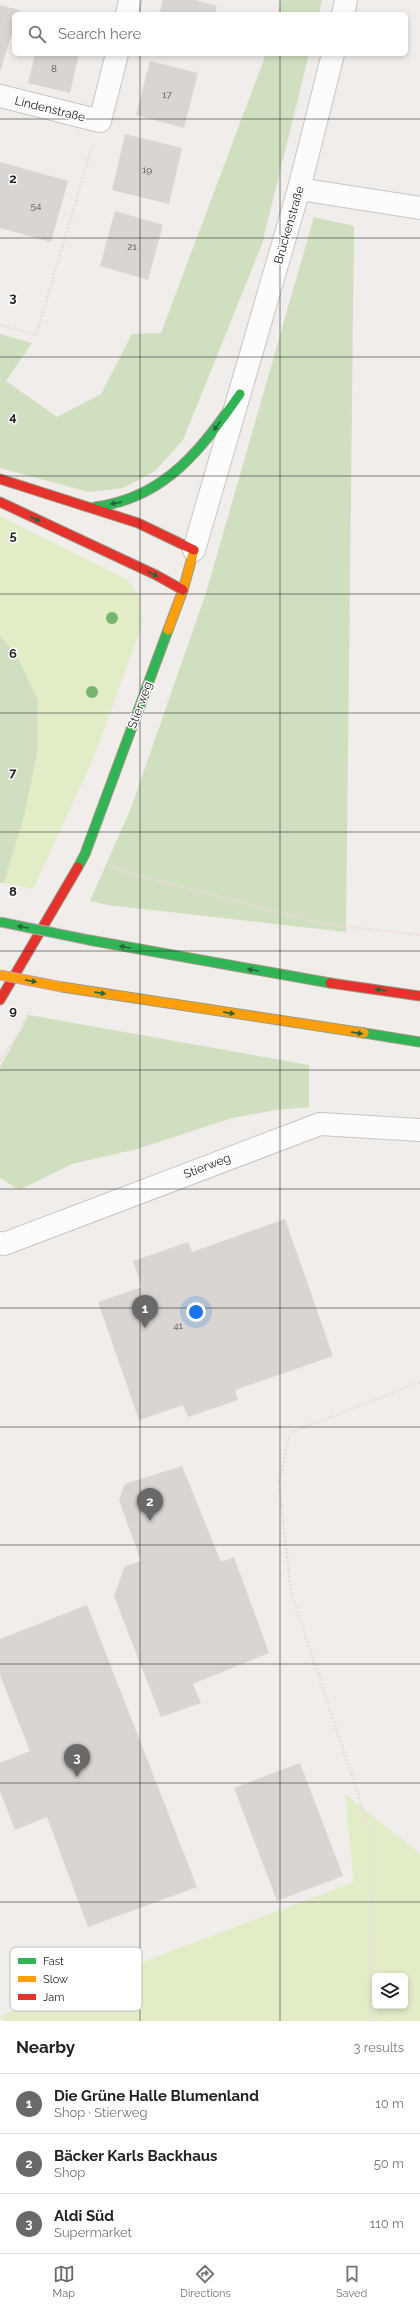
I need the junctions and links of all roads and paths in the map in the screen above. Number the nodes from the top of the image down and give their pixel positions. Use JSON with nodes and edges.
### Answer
{"nodes":[{"id":1,"x":130,"y":0,"type":"edge"},
{"id":2,"x":346,"y":0,"type":"edge"},
{"id":3,"x":127,"y":12,"type":"edge"},
{"id":4,"x":343,"y":12,"type":"edge"},
{"id":5,"x":116,"y":56,"type":"edge"},
{"id":6,"x":332,"y":56,"type":"edge"},
{"id":7,"x":0,"y":96,"type":"edge"},
{"id":8,"x":100,"y":121,"type":"junction"},
{"id":9,"x":299,"y":189,"type":"junction"},
{"id":10,"x":420,"y":208,"type":"edge"},
{"id":11,"x":0,"y":325,"type":"edge"},
{"id":12,"x":240,"y":394,"type":"junction"},
{"id":13,"x":0,"y":479,"type":"edge"},
{"id":14,"x":0,"y":502,"type":"edge"},
{"id":15,"x":94,"y":508,"type":"junction"},
{"id":16,"x":194,"y":550,"type":"junction"},
{"id":17,"x":183,"y":590,"type":"junction"},
{"id":18,"x":107,"y":864,"type":"dead end"},
{"id":19,"x":0,"y":922,"type":"edge"},
{"id":20,"x":420,"y":935,"type":"edge"},
{"id":21,"x":0,"y":975,"type":"edge"},
{"id":22,"x":420,"y":996,"type":"edge"},
{"id":23,"x":0,"y":1000,"type":"edge"},
{"id":24,"x":420,"y":1042,"type":"edge"},
{"id":25,"x":420,"y":1130,"type":"edge"},
{"id":26,"x":0,"y":1243,"type":"edge"},
{"id":27,"x":420,"y":1382,"type":"edge"},
{"id":28,"x":370,"y":2021,"type":"edge"}],
"edges":[{"from":1,"to":3,"type":"street"},
{"from":2,"to":4,"type":"street"},
{"from":5,"to":8,"type":"street"},
{"from":6,"to":9,"type":"street","name":"Brückenstraße"},
{"from":7,"to":8,"type":"street","name":"Lindenstraße"},
{"from":8,"to":11,"type":"path"},
{"from":9,"to":10,"type":"street"},
{"from":9,"to":12,"type":"street","name":"Brückenstraße"},
{"from":12,"to":15,"type":"main road","one_way":true},
{"from":12,"to":16,"type":"street","name":"Stierweg"},
{"from":13,"to":15,"type":"main road"},
{"from":14,"to":17,"type":"main road","one_way":true},
{"from":15,"to":16,"type":"main road"},
{"from":16,"to":17,"type":"main road","name":"Stierweg"},
{"from":17,"to":23,"type":"main road","name":"Stierweg"},
{"from":18,"to":20,"type":"path"},
{"from":22,"to":19,"type":"main road","one_way":true,"bridge":true},
{"from":21,"to":24,"type":"main road","one_way":true,"bridge":true},
{"from":25,"to":26,"type":"street","name":"Stierweg"},
{"from":27,"to":28,"type":"path"}]}
